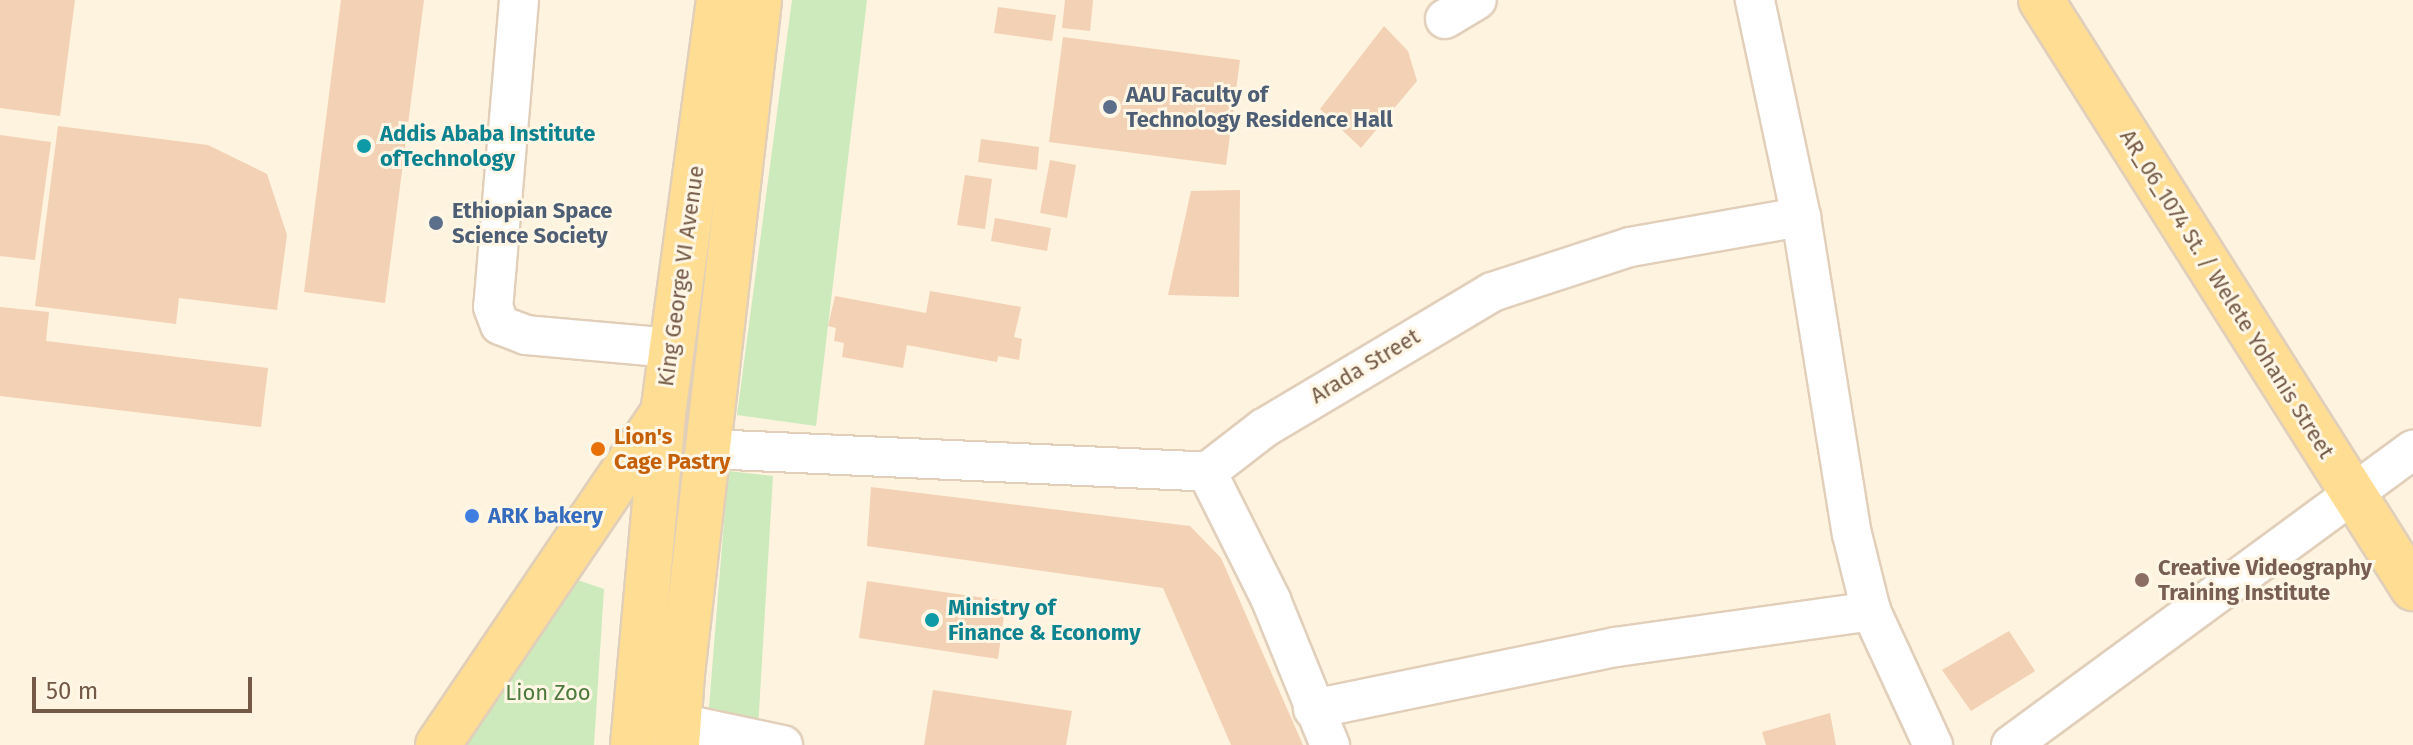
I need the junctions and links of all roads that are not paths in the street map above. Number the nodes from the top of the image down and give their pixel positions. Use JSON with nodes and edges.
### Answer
{"nodes":[{"id":1,"x":519,"y":0,"type":"edge"},
{"id":2,"x":719,"y":0,"type":"edge"},
{"id":3,"x":759,"y":0,"type":"edge"},
{"id":4,"x":1477,"y":0,"type":"edge"},
{"id":5,"x":1755,"y":0,"type":"edge"},
{"id":6,"x":2041,"y":0,"type":"edge"},
{"id":7,"x":1445,"y":19,"type":"dead end"},
{"id":8,"x":1801,"y":217,"type":"junction"},
{"id":9,"x":672,"y":348,"type":"junction"},
{"id":10,"x":717,"y":385,"type":"junction"},
{"id":11,"x":663,"y":414,"type":"junction"},
{"id":12,"x":709,"y":449,"type":"junction"},
{"id":13,"x":2413,"y":450,"type":"edge"},
{"id":14,"x":1207,"y":472,"type":"junction"},
{"id":15,"x":2354,"y":494,"type":"junction"},
{"id":16,"x":2413,"y":588,"type":"edge"},
{"id":17,"x":1871,"y":611,"type":"junction"},
{"id":18,"x":1313,"y":709,"type":"junction"},
{"id":19,"x":635,"y":730,"type":"edge"},
{"id":20,"x":678,"y":733,"type":"edge"},
{"id":21,"x":438,"y":745,"type":"edge"},
{"id":22,"x":783,"y":745,"type":"edge"},
{"id":23,"x":1330,"y":745,"type":"edge"},
{"id":24,"x":1933,"y":745,"type":"edge"},
{"id":25,"x":2011,"y":745,"type":"edge"}],
"edges":[{"from":1,"to":9,"type":"street"},
{"from":2,"to":9,"type":"main road","name":"King George VI Avenue"},
{"from":3,"to":10,"type":"main road","name":"King George VI Avenue"},
{"from":4,"to":7,"type":"street"},
{"from":5,"to":8,"type":"street"},
{"from":6,"to":15,"type":"main road","name":"AR_06_1074 St. / Welete Yohanis Street"},
{"from":8,"to":14,"type":"street","name":"Arada Street"},
{"from":8,"to":17,"type":"street"},
{"from":9,"to":11,"type":"main road","name":"King George VI Avenue"},
{"from":10,"to":11,"type":"main road"},
{"from":10,"to":12,"type":"main road","name":"King George VI Avenue"},
{"from":11,"to":19,"type":"main road","name":"King George VI Avenue"},
{"from":11,"to":21,"type":"main road"},
{"from":12,"to":14,"type":"street"},
{"from":12,"to":20,"type":"main road","name":"King George VI Avenue"},
{"from":13,"to":15,"type":"street"},
{"from":14,"to":18,"type":"street"},
{"from":15,"to":16,"type":"main road","name":"AR_06_1074 St. / Welete Yohanis Street"},
{"from":15,"to":25,"type":"street"},
{"from":17,"to":18,"type":"street"},
{"from":17,"to":24,"type":"street"},
{"from":18,"to":23,"type":"street"},
{"from":19,"to":20,"type":"street"},
{"from":20,"to":22,"type":"street"}]}
